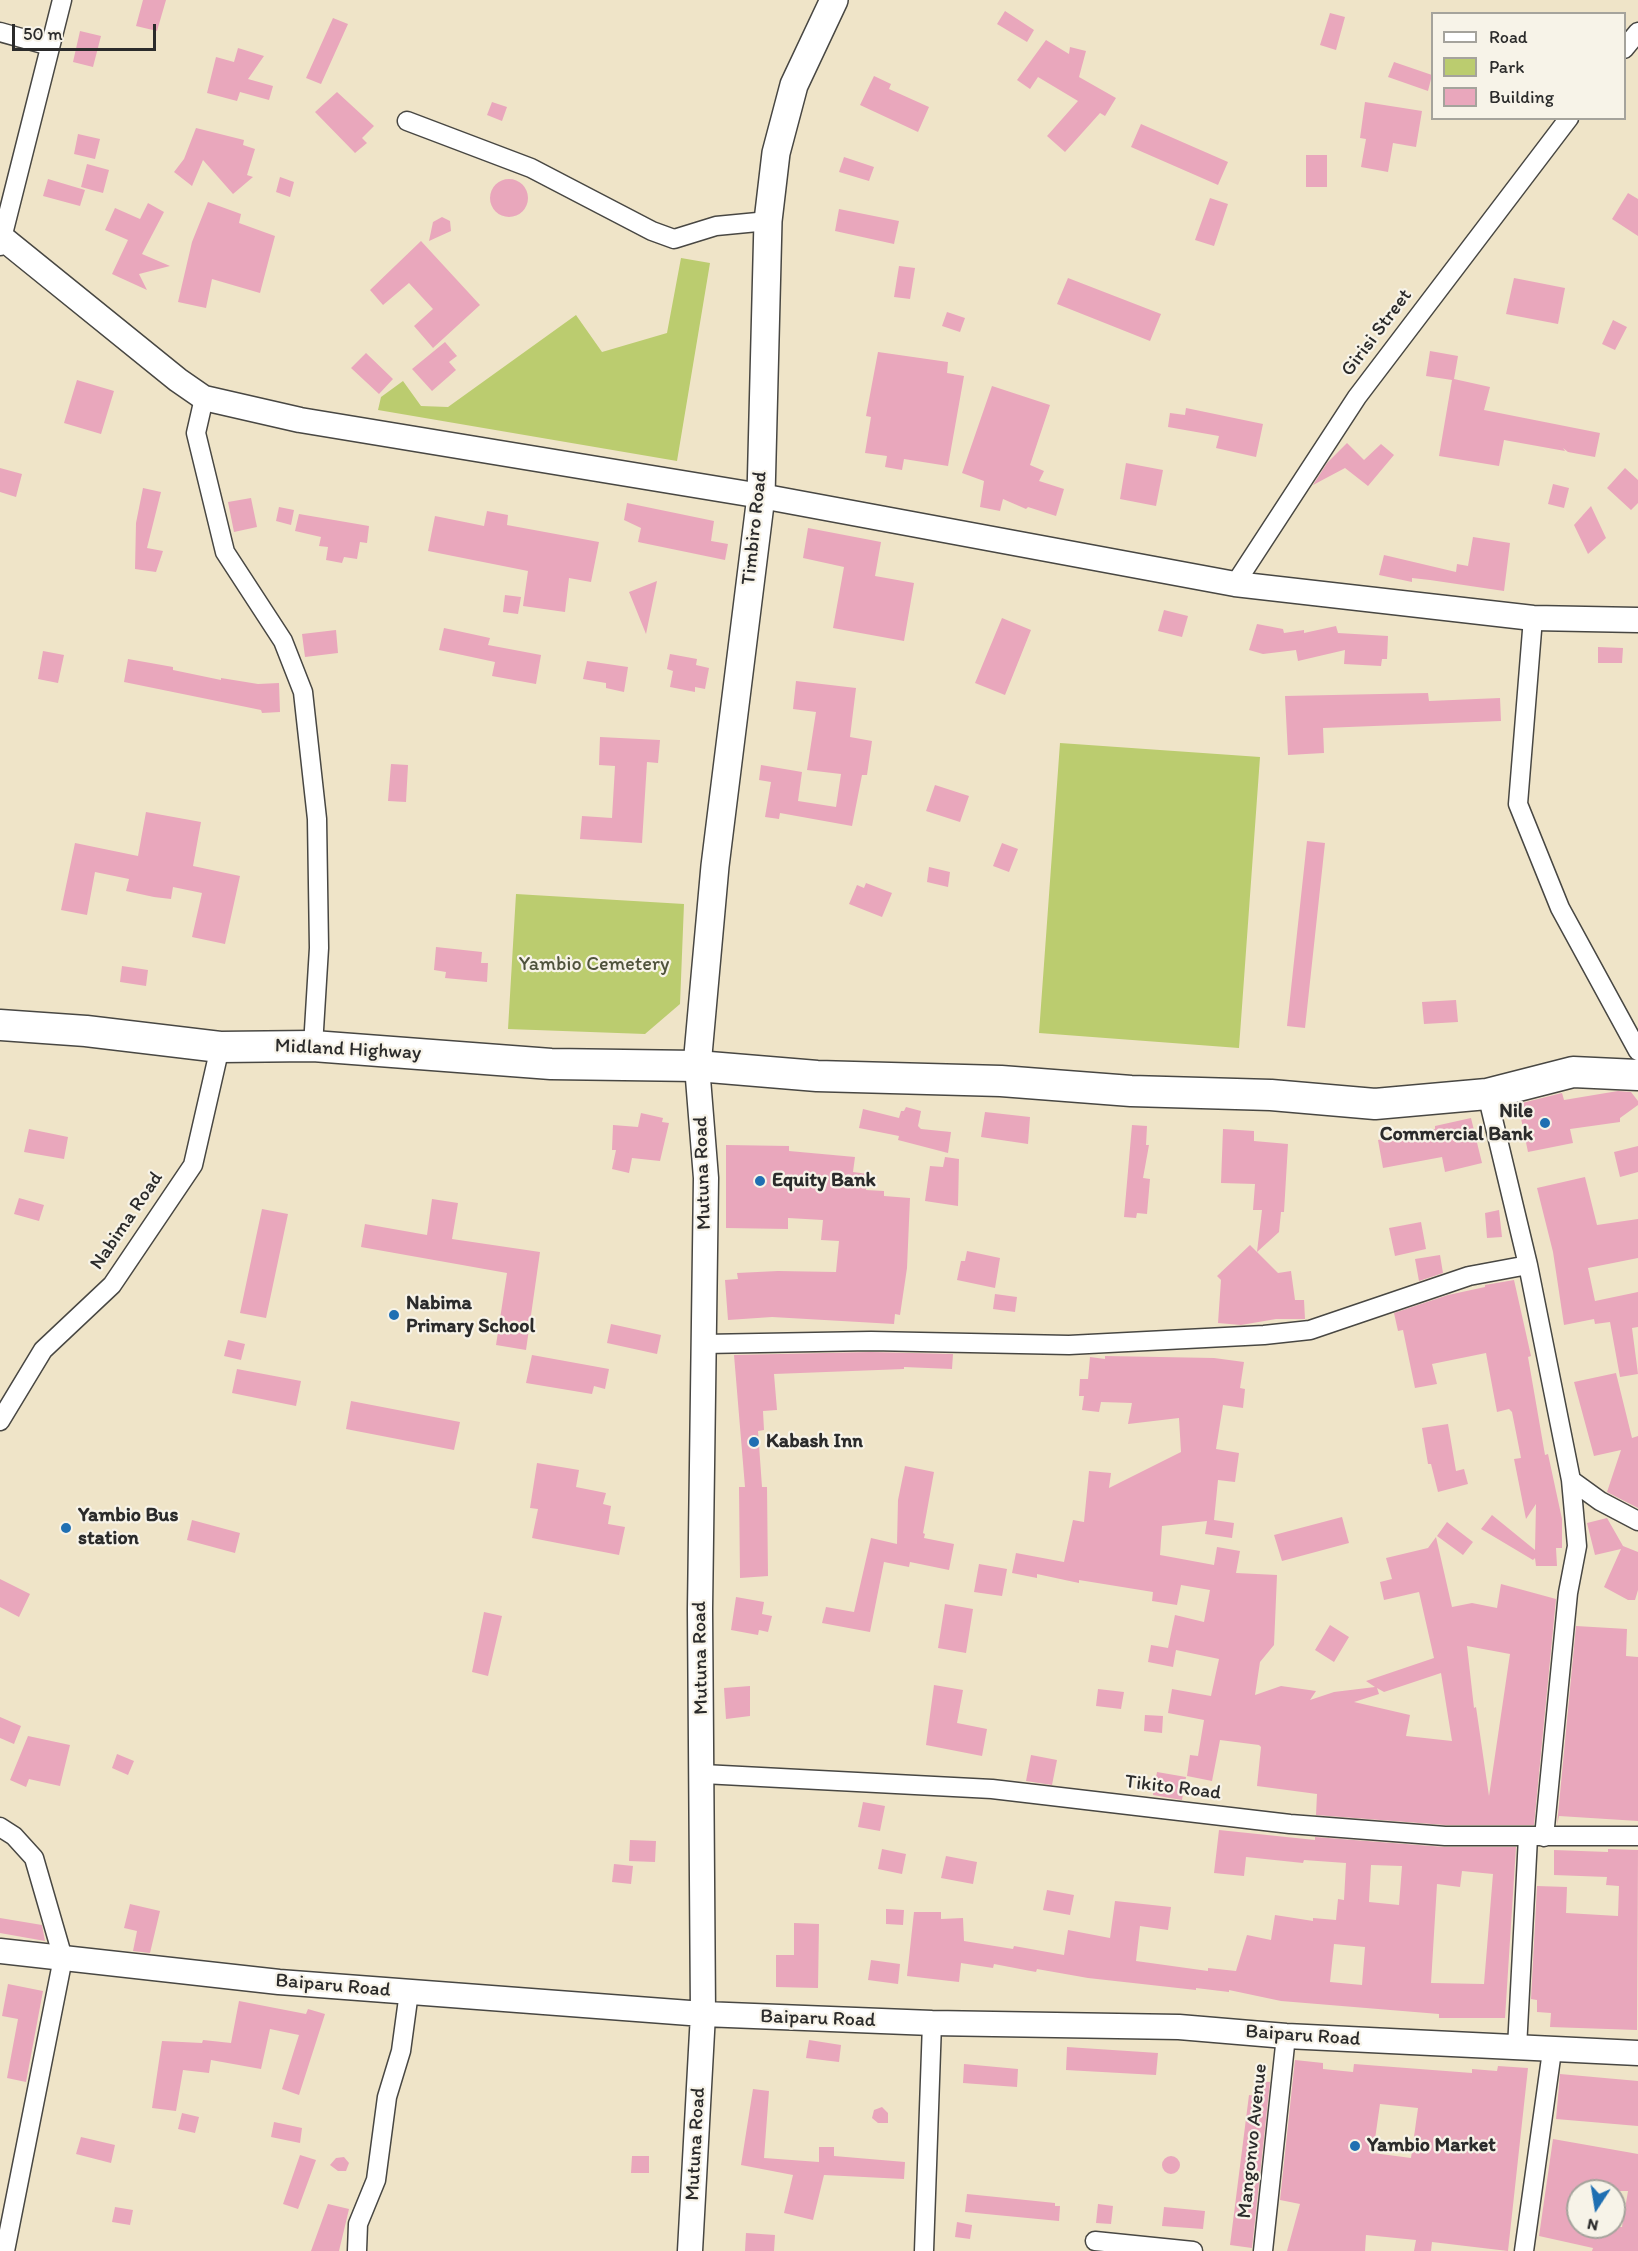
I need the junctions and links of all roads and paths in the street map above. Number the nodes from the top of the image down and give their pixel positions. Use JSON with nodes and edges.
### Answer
{"nodes":[{"id":1,"x":62,"y":0,"type":"edge"},
{"id":2,"x":834,"y":0,"type":"edge"},
{"id":3,"x":0,"y":32,"type":"edge"},
{"id":4,"x":1638,"y":32,"type":"edge"},
{"id":5,"x":50,"y":46,"type":"junction"},
{"id":6,"x":1626,"y":47,"type":"edge"},
{"id":7,"x":1567,"y":120,"type":"edge"},
{"id":8,"x":407,"y":122,"type":"dead end"},
{"id":9,"x":768,"y":220,"type":"junction"},
{"id":10,"x":1,"y":240,"type":"edge"},
{"id":11,"x":204,"y":398,"type":"junction"},
{"id":12,"x":761,"y":496,"type":"junction"},
{"id":13,"x":1235,"y":584,"type":"junction"},
{"id":14,"x":1533,"y":618,"type":"junction"},
{"id":15,"x":1638,"y":620,"type":"edge"},
{"id":16,"x":0,"y":1025,"type":"edge"},
{"id":17,"x":313,"y":1046,"type":"junction"},
{"id":18,"x":220,"y":1047,"type":"junction"},
{"id":19,"x":1638,"y":1051,"type":"edge"},
{"id":20,"x":697,"y":1066,"type":"junction"},
{"id":21,"x":1638,"y":1075,"type":"edge"},
{"id":22,"x":1487,"y":1094,"type":"junction"},
{"id":23,"x":1528,"y":1265,"type":"junction"},
{"id":24,"x":704,"y":1344,"type":"junction"},
{"id":25,"x":0,"y":1421,"type":"edge"},
{"id":26,"x":1571,"y":1480,"type":"junction"},
{"id":27,"x":1638,"y":1521,"type":"edge"},
{"id":28,"x":703,"y":1774,"type":"junction"},
{"id":29,"x":0,"y":1827,"type":"edge"},
{"id":30,"x":1638,"y":1836,"type":"edge"},
{"id":31,"x":1536,"y":1837,"type":"junction"},
{"id":32,"x":0,"y":1951,"type":"edge"},
{"id":33,"x":63,"y":1958,"type":"junction"},
{"id":34,"x":409,"y":1992,"type":"junction"},
{"id":35,"x":703,"y":2014,"type":"junction"},
{"id":36,"x":932,"y":2023,"type":"junction"},
{"id":37,"x":1286,"y":2036,"type":"junction"},
{"id":38,"x":1517,"y":2048,"type":"junction"},
{"id":39,"x":1552,"y":2051,"type":"junction"},
{"id":40,"x":1638,"y":2053,"type":"edge"},
{"id":41,"x":1095,"y":2241,"type":"dead end"},
{"id":42,"x":4,"y":2251,"type":"edge"},
{"id":43,"x":357,"y":2251,"type":"edge"},
{"id":44,"x":690,"y":2251,"type":"edge"},
{"id":45,"x":924,"y":2251,"type":"edge"},
{"id":46,"x":1193,"y":2251,"type":"edge"},
{"id":47,"x":1263,"y":2251,"type":"edge"},
{"id":48,"x":1524,"y":2251,"type":"edge"}],
"edges":[{"from":1,"to":5,"type":"street"},
{"from":2,"to":9,"type":"main road","name":"Timbiro Road"},
{"from":3,"to":5,"type":"street"},
{"from":4,"to":6,"type":"street"},
{"from":5,"to":10,"type":"street"},
{"from":7,"to":13,"type":"street","name":"Girisi Street"},
{"from":8,"to":9,"type":"street"},
{"from":9,"to":12,"type":"main road","name":"Timbiro Road"},
{"from":10,"to":11,"type":"street"},
{"from":11,"to":12,"type":"street"},
{"from":11,"to":17,"type":"street"},
{"from":12,"to":13,"type":"street"},
{"from":12,"to":20,"type":"main road","name":"Timbiro Road"},
{"from":13,"to":14,"type":"street"},
{"from":14,"to":15,"type":"street"},
{"from":14,"to":19,"type":"street"},
{"from":16,"to":18,"type":"main road","name":"Midland Highway"},
{"from":17,"to":18,"type":"main road","name":"Midland Highway"},
{"from":17,"to":20,"type":"main road","name":"Midland Highway"},
{"from":18,"to":25,"type":"street","name":"Nabima Road"},
{"from":20,"to":22,"type":"main road","name":"Midland Highway"},
{"from":20,"to":24,"type":"street","name":"Mutuna Road"},
{"from":21,"to":22,"type":"main road","name":"Midland Highway"},
{"from":22,"to":23,"type":"street"},
{"from":23,"to":24,"type":"street"},
{"from":23,"to":26,"type":"street"},
{"from":24,"to":28,"type":"street","name":"Mutuna Road"},
{"from":26,"to":27,"type":"street"},
{"from":26,"to":31,"type":"street"},
{"from":28,"to":31,"type":"street","name":"Tikito Road"},
{"from":28,"to":35,"type":"street","name":"Mutuna Road"},
{"from":29,"to":33,"type":"street"},
{"from":30,"to":31,"type":"street","name":"Tikito Road"},
{"from":31,"to":38,"type":"street"},
{"from":32,"to":33,"type":"street","name":"Baiparu Road"},
{"from":33,"to":34,"type":"street","name":"Baiparu Road"},
{"from":33,"to":42,"type":"street"},
{"from":34,"to":35,"type":"street","name":"Baiparu Road"},
{"from":34,"to":43,"type":"street"},
{"from":35,"to":36,"type":"street","name":"Baiparu Road"},
{"from":35,"to":44,"type":"street","name":"Mutuna Road"},
{"from":36,"to":37,"type":"street","name":"Baiparu Road"},
{"from":36,"to":45,"type":"street"},
{"from":37,"to":38,"type":"street","name":"Baiparu Road"},
{"from":37,"to":47,"type":"street","name":"Mangonvo Avenue"},
{"from":38,"to":39,"type":"street","name":"Baiparu Road"},
{"from":39,"to":40,"type":"street","name":"Baiparu Road"},
{"from":39,"to":48,"type":"street"},
{"from":41,"to":46,"type":"street"}]}
